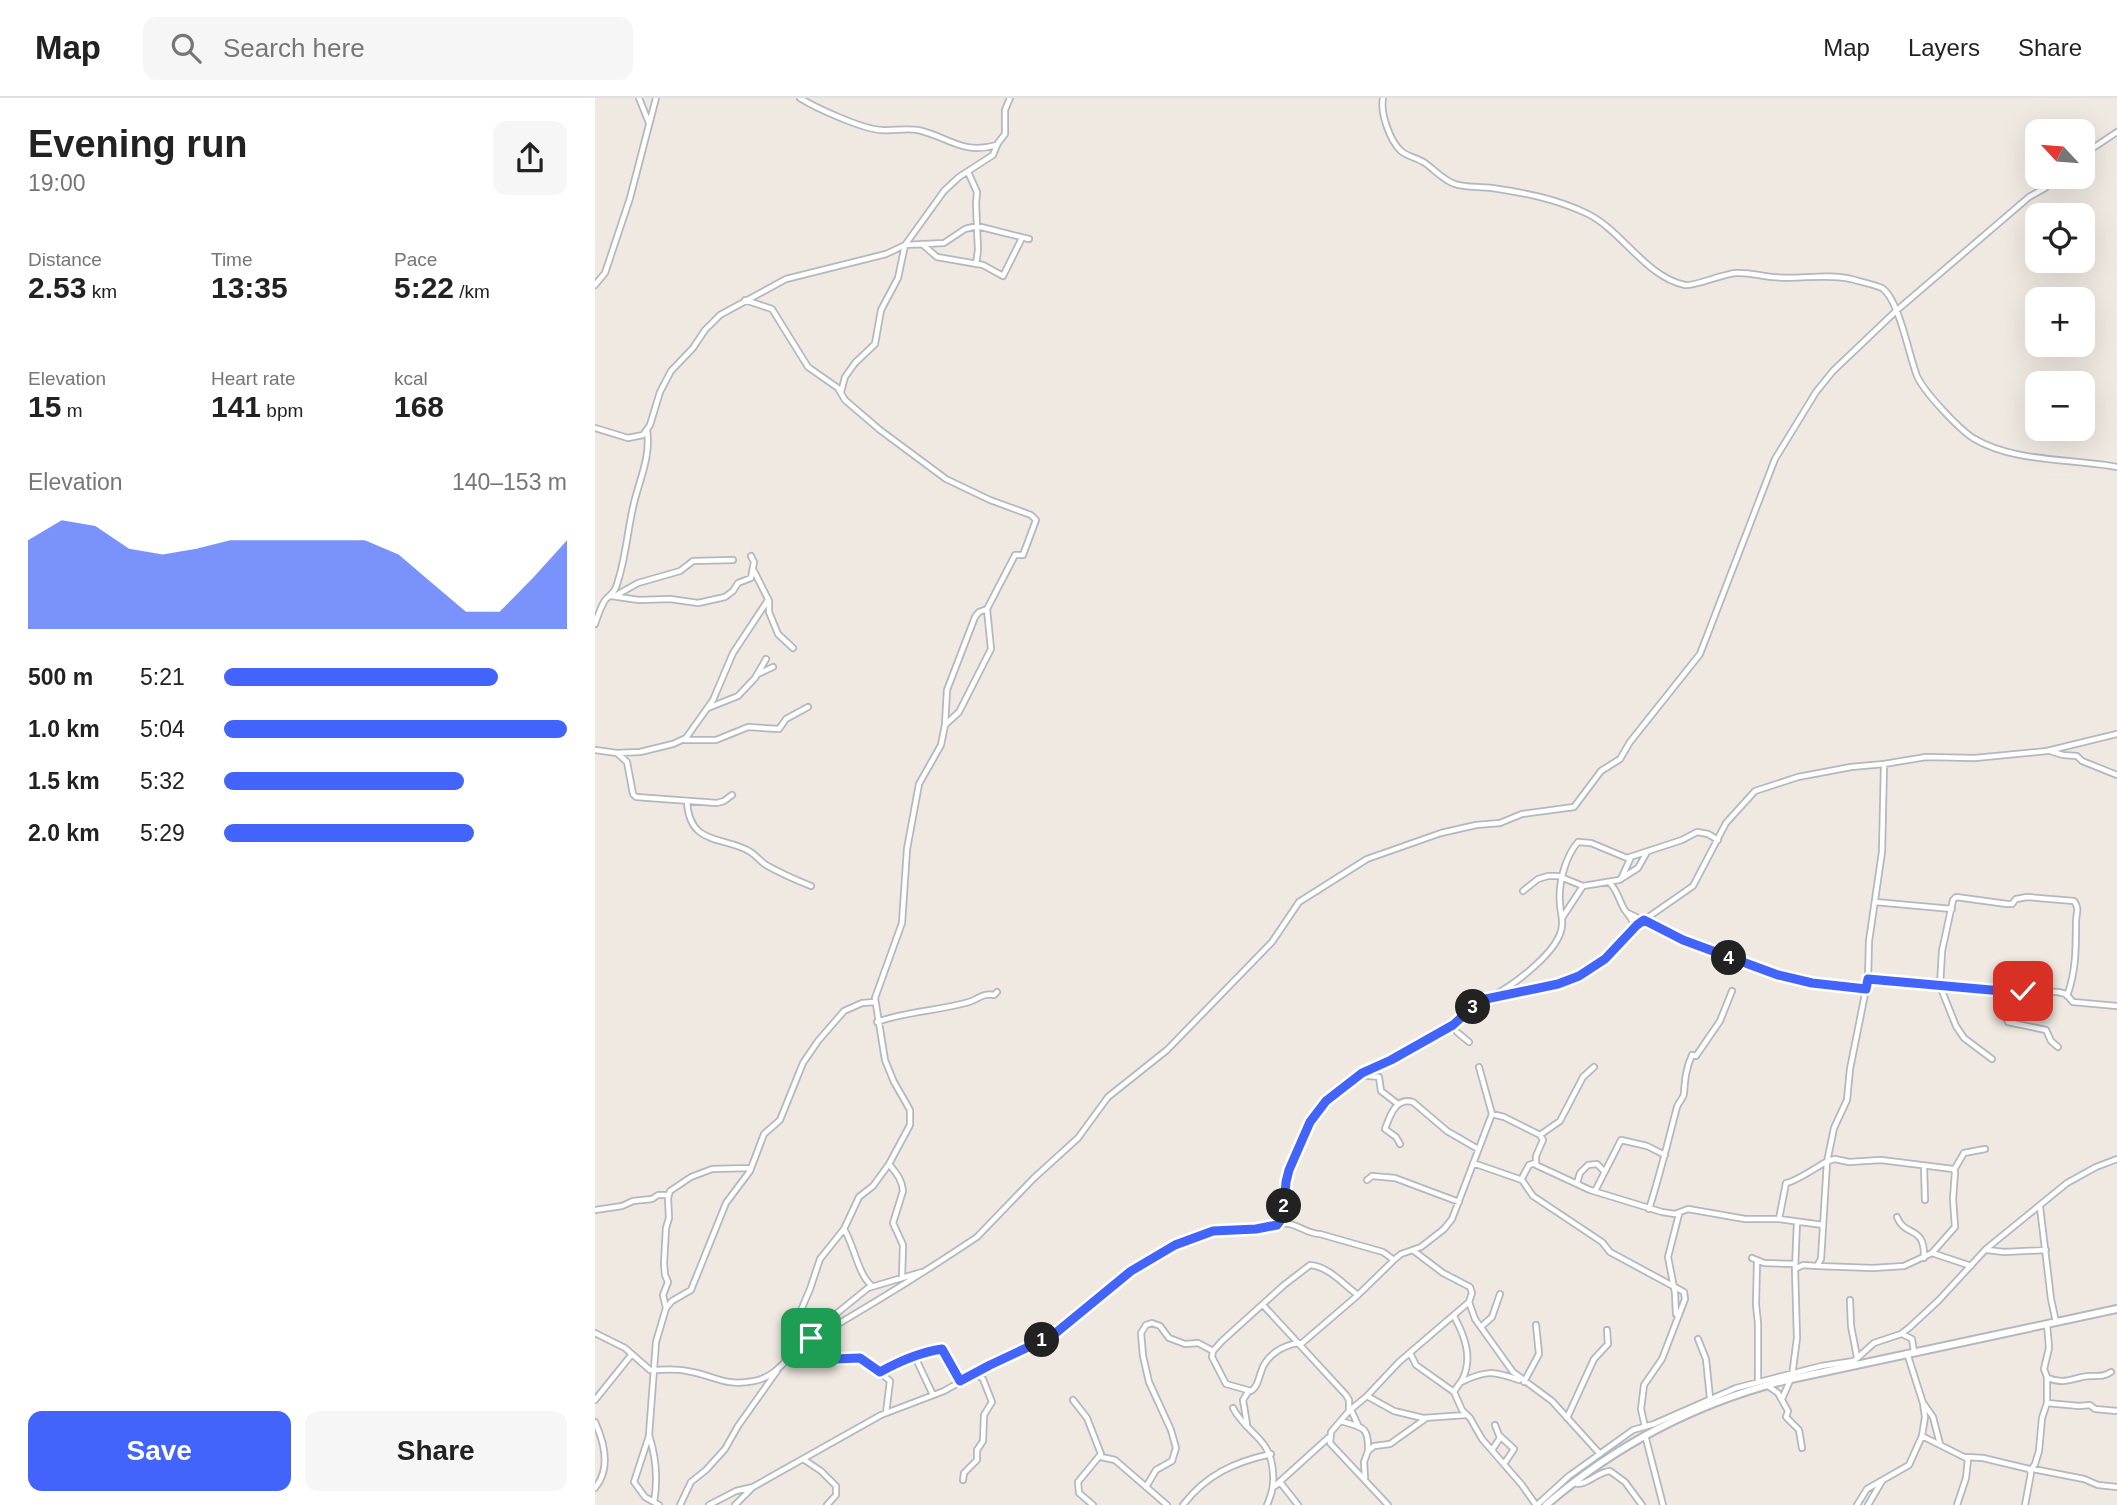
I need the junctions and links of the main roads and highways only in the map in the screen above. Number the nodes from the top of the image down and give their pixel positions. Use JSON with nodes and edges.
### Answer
{"nodes":[{"id":1,"x":2117,"y":1309,"type":"edge"},
{"id":2,"x":1546,"y":1505,"type":"edge"}],
"edges":[{"from":1,"to":2,"type":"main road"}]}
